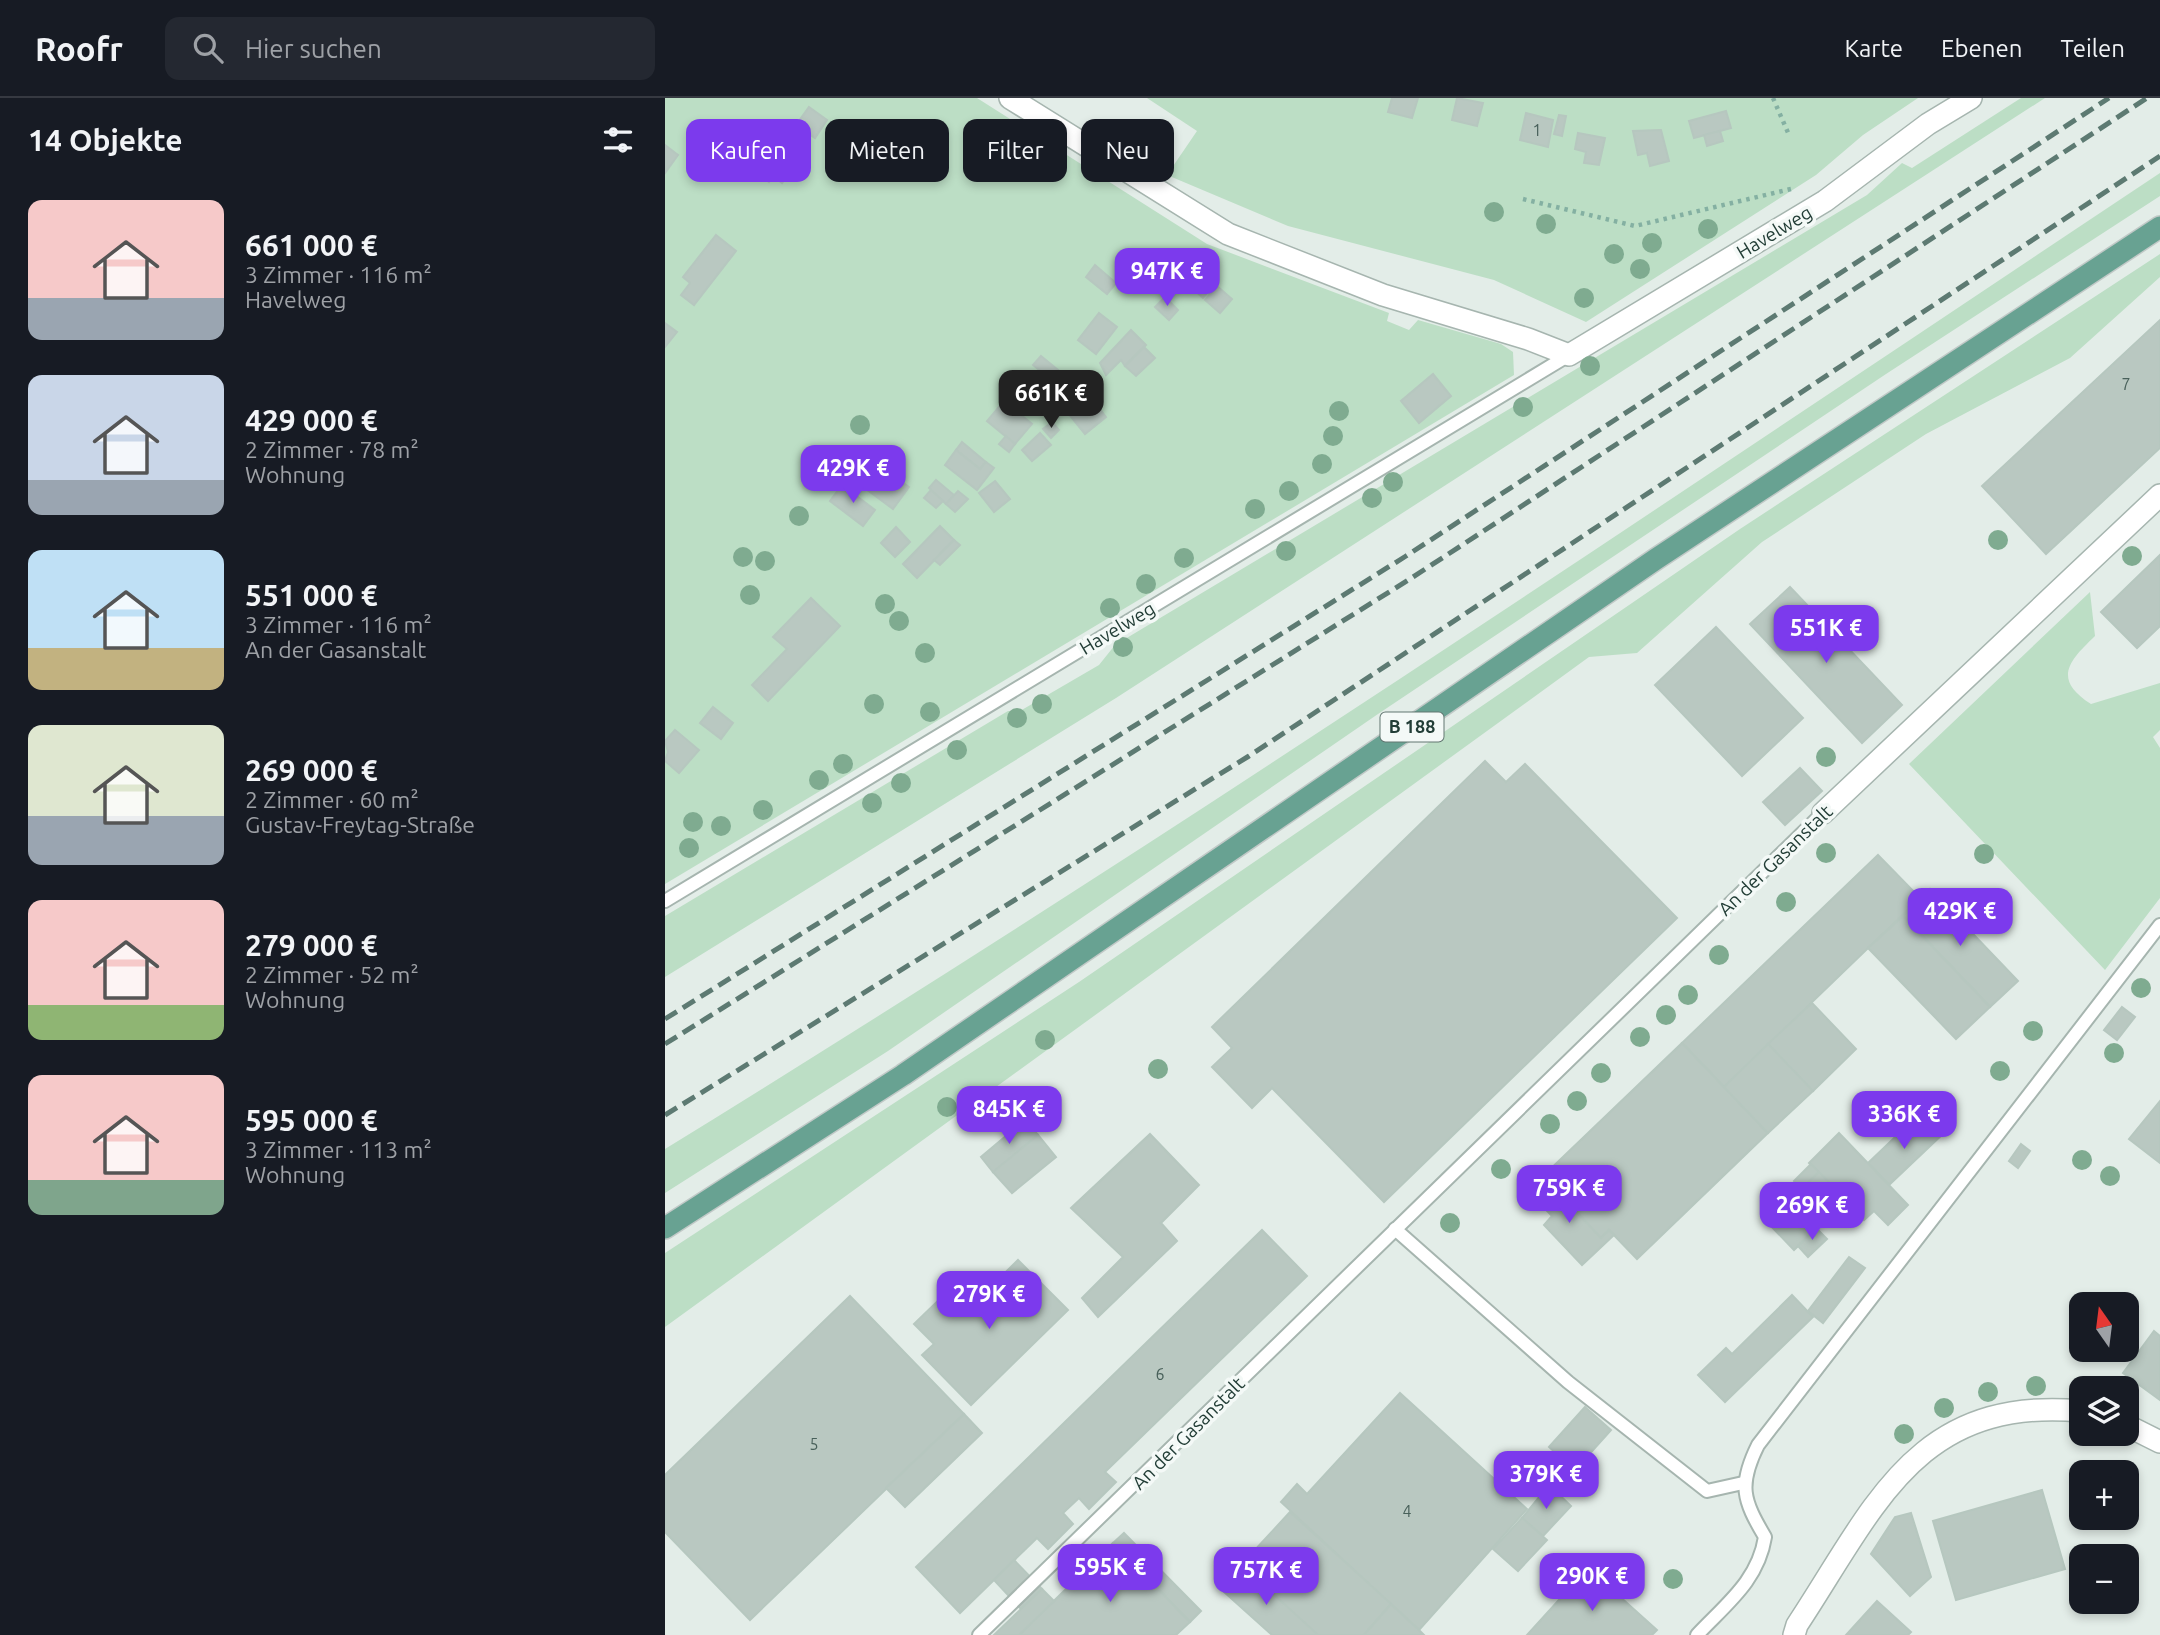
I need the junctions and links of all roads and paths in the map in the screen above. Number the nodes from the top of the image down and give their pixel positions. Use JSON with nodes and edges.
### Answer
{"nodes":[{"id":1,"x":1010,"y":98,"type":"edge"},
{"id":2,"x":1773,"y":98,"type":"edge"},
{"id":3,"x":1971,"y":98,"type":"edge"},
{"id":4,"x":1789,"y":135,"type":"dead end"},
{"id":5,"x":1802,"y":186,"type":"dead end"},
{"id":6,"x":1523,"y":199,"type":"dead end"},
{"id":7,"x":2160,"y":227,"type":"edge"},
{"id":8,"x":1569,"y":355,"type":"junction"},
{"id":9,"x":2160,"y":495,"type":"edge"},
{"id":10,"x":1823,"y":813,"type":"joint"},
{"id":11,"x":665,"y":901,"type":"edge"},
{"id":12,"x":2160,"y":925,"type":"edge"},
{"id":13,"x":665,"y":1228,"type":"edge"},
{"id":14,"x":1395,"y":1229,"type":"junction"},
{"id":15,"x":2069,"y":1410,"type":"edge"},
{"id":16,"x":2139,"y":1432,"type":"edge"},
{"id":17,"x":2160,"y":1442,"type":"edge"},
{"id":18,"x":1743,"y":1483,"type":"junction"},
{"id":19,"x":979,"y":1635,"type":"edge"},
{"id":20,"x":1697,"y":1635,"type":"edge"},
{"id":21,"x":1794,"y":1635,"type":"edge"}],
"edges":[{"from":1,"to":8,"type":"street"},
{"from":2,"to":4,"type":"path"},
{"from":3,"to":8,"type":"street","name":"Havelweg"},
{"from":5,"to":6,"type":"path"},
{"from":7,"to":13,"type":"main road","number":"B 188"},
{"from":8,"to":11,"type":"lane","name":"Havelweg"},
{"from":9,"to":10,"type":"street","name":"An der Gasanstalt"},
{"from":10,"to":14,"type":"lane","name":"An der Gasanstalt"},
{"from":12,"to":18,"type":"lane"},
{"from":14,"to":18,"type":"lane"},
{"from":14,"to":19,"type":"lane","name":"An der Gasanstalt"},
{"from":15,"to":21,"type":"street"},
{"from":16,"to":17,"type":"street"},
{"from":18,"to":20,"type":"lane"}]}
